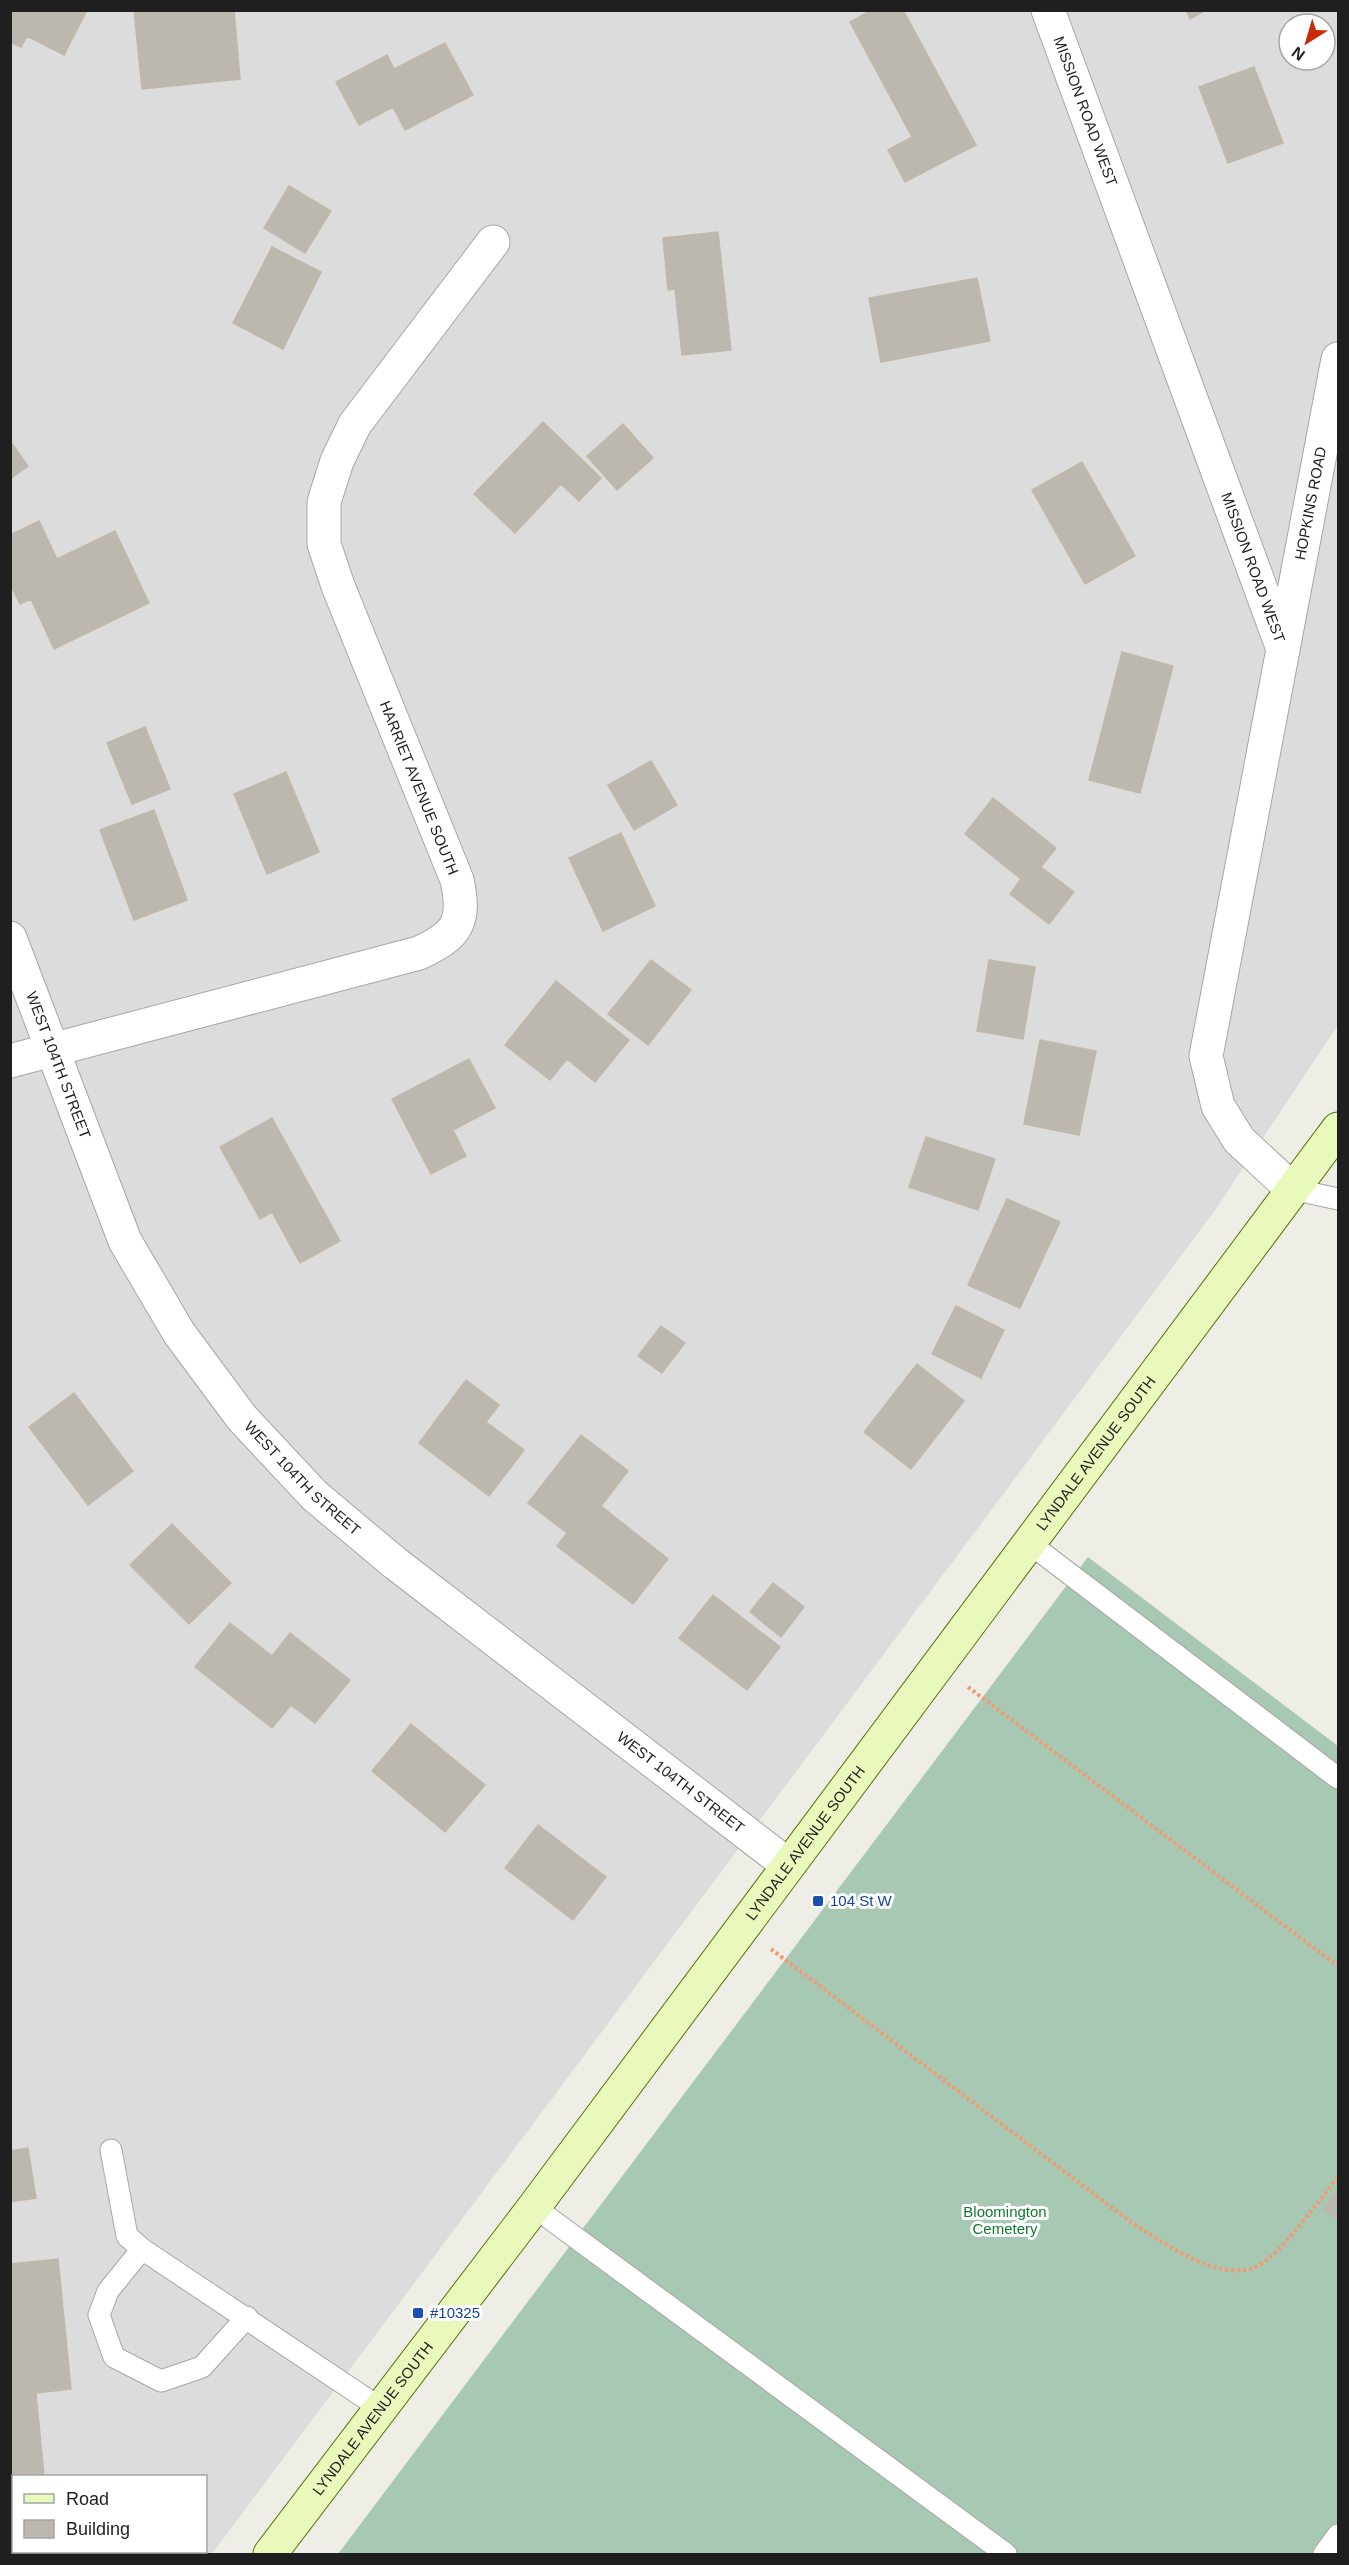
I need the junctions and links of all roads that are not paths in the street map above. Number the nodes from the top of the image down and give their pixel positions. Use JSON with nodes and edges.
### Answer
{"nodes":[{"id":1,"x":1048,"y":10,"type":"edge"},
{"id":2,"x":493,"y":242,"type":"dead end"},
{"id":3,"x":1338,"y":359,"type":"edge"},
{"id":4,"x":1283,"y":649,"type":"junction"},
{"id":5,"x":10,"y":938,"type":"edge"},
{"id":6,"x":52,"y":1050,"type":"junction"},
{"id":7,"x":10,"y":1061,"type":"edge"},
{"id":8,"x":1338,"y":1129,"type":"edge"},
{"id":9,"x":1292,"y":1190,"type":"junction"},
{"id":10,"x":1338,"y":1199,"type":"edge"},
{"id":11,"x":1029,"y":1543,"type":"junction"},
{"id":12,"x":1338,"y":1778,"type":"edge"},
{"id":13,"x":788,"y":1865,"type":"junction"},
{"id":14,"x":111,"y":2150,"type":"dead end"},
{"id":15,"x":534,"y":2207,"type":"junction"},
{"id":16,"x":142,"y":2249,"type":"junction"},
{"id":17,"x":247,"y":2317,"type":"junction"},
{"id":18,"x":380,"y":2408,"type":"junction"},
{"id":19,"x":1338,"y":2535,"type":"edge"},
{"id":20,"x":270,"y":2554,"type":"edge"},
{"id":21,"x":1006,"y":2554,"type":"edge"},
{"id":22,"x":1324,"y":2554,"type":"edge"}],
"edges":[{"from":1,"to":4,"type":"street","name":"MISSION ROAD WEST"},
{"from":2,"to":6,"type":"street","name":"HARRIET AVENUE SOUTH"},
{"from":3,"to":4,"type":"street","name":"HOPKINS ROAD"},
{"from":4,"to":9,"type":"street","name":"MISSION ROAD WEST"},
{"from":5,"to":6,"type":"street","name":"WEST 104TH STREET"},
{"from":6,"to":7,"type":"street","name":"HARRIET AVENUE SOUTH"},
{"from":6,"to":13,"type":"street","name":"WEST 104TH STREET"},
{"from":8,"to":9,"type":"street","name":"LYNDALE AVENUE SOUTH"},
{"from":9,"to":10,"type":"lane"},
{"from":9,"to":11,"type":"street","name":"LYNDALE AVENUE SOUTH"},
{"from":11,"to":12,"type":"lane"},
{"from":11,"to":13,"type":"street","name":"LYNDALE AVENUE SOUTH"},
{"from":13,"to":15,"type":"street","name":"LYNDALE AVENUE SOUTH"},
{"from":14,"to":16,"type":"lane"},
{"from":15,"to":18,"type":"street","name":"LYNDALE AVENUE SOUTH"},
{"from":15,"to":21,"type":"lane"},
{"from":16,"to":17,"type":"lane"},
{"from":16,"to":17,"type":"lane"},
{"from":17,"to":18,"type":"lane"},
{"from":18,"to":20,"type":"street","name":"LYNDALE AVENUE SOUTH"},
{"from":19,"to":22,"type":"lane"}]}
